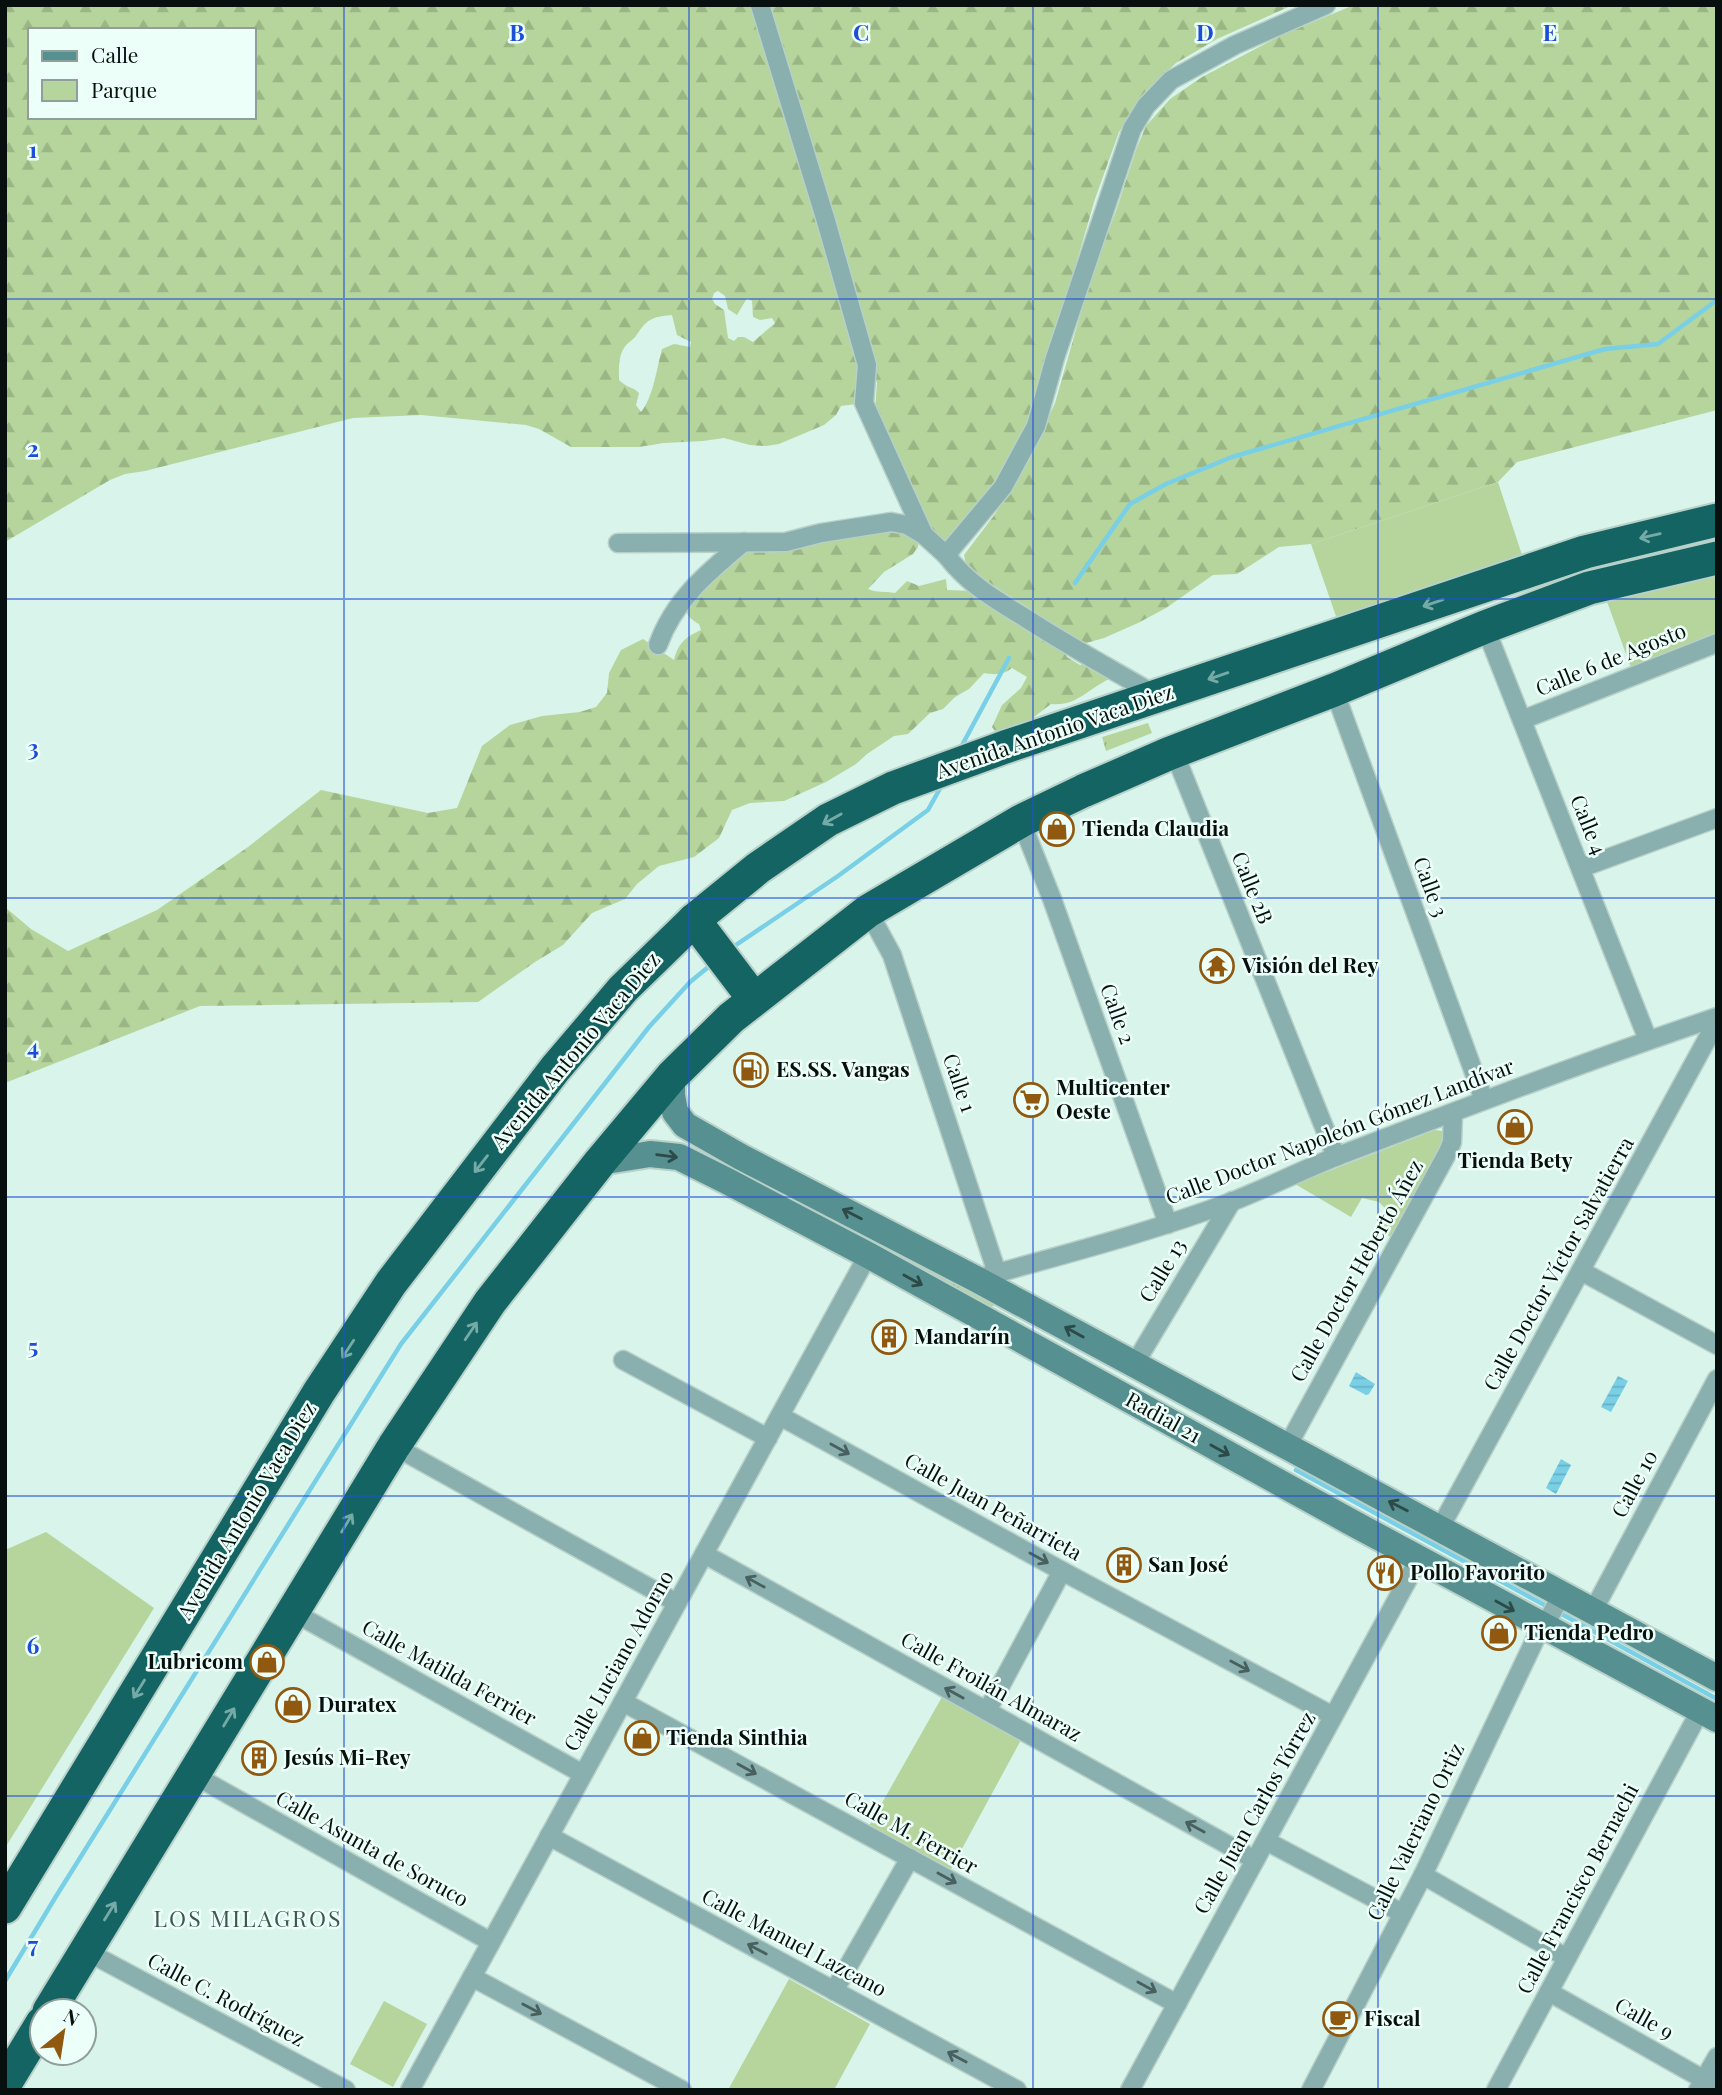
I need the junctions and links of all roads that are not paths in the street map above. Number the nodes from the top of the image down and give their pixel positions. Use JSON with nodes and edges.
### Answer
{"nodes":[{"id":1,"x":760,"y":5,"type":"edge"},
{"id":2,"x":1326,"y":5,"type":"edge"},
{"id":3,"x":1717,"y":520,"type":"edge"},
{"id":4,"x":924,"y":535,"type":"junction"},
{"id":5,"x":744,"y":542,"type":"junction"},
{"id":6,"x":618,"y":543,"type":"dead end"},
{"id":7,"x":946,"y":555,"type":"junction"},
{"id":8,"x":1717,"y":558,"type":"edge"},
{"id":9,"x":1485,"y":626,"type":"junction"},
{"id":10,"x":1717,"y":643,"type":"edge"},
{"id":11,"x":658,"y":645,"type":"dead end"},
{"id":12,"x":1334,"y":690,"type":"junction"},
{"id":13,"x":1159,"y":696,"type":"junction"},
{"id":14,"x":1522,"y":720,"type":"junction"},
{"id":15,"x":1174,"y":752,"type":"junction"},
{"id":16,"x":1717,"y":818,"type":"edge"},
{"id":17,"x":1021,"y":821,"type":"junction"},
{"id":18,"x":1581,"y":868,"type":"junction"},
{"id":19,"x":868,"y":911,"type":"junction"},
{"id":20,"x":698,"y":926,"type":"junction"},
{"id":21,"x":746,"y":989,"type":"junction"},
{"id":22,"x":1717,"y":1019,"type":"edge"},
{"id":23,"x":1648,"y":1040,"type":"junction"},
{"id":24,"x":672,"y":1076,"type":"junction"},
{"id":25,"x":1485,"y":1100,"type":"junction"},
{"id":26,"x":1453,"y":1113,"type":"junction"},
{"id":27,"x":741,"y":1157,"type":"junction"},
{"id":28,"x":1336,"y":1157,"type":"junction"},
{"id":29,"x":600,"y":1162,"type":"junction"},
{"id":30,"x":727,"y":1181,"type":"junction"},
{"id":31,"x":1232,"y":1201,"type":"junction"},
{"id":32,"x":1168,"y":1224,"type":"junction"},
{"id":33,"x":868,"y":1255,"type":"junction"},
{"id":34,"x":1581,"y":1271,"type":"junction"},
{"id":35,"x":987,"y":1276,"type":"junction"},
{"id":36,"x":1717,"y":1345,"type":"edge"},
{"id":37,"x":623,"y":1360,"type":"dead end"},
{"id":38,"x":1134,"y":1365,"type":"junction"},
{"id":39,"x":1717,"y":1379,"type":"edge"},
{"id":40,"x":780,"y":1416,"type":"junction"},
{"id":41,"x":768,"y":1438,"type":"junction"},
{"id":42,"x":394,"y":1446,"type":"junction"},
{"id":43,"x":1287,"y":1447,"type":"junction"},
{"id":44,"x":1357,"y":1505,"type":"junction"},
{"id":45,"x":1440,"y":1528,"type":"junction"},
{"id":46,"x":704,"y":1553,"type":"junction"},
{"id":47,"x":1419,"y":1559,"type":"junction"},
{"id":48,"x":1062,"y":1571,"type":"junction"},
{"id":49,"x":1560,"y":1597,"type":"junction"},
{"id":50,"x":677,"y":1603,"type":"junction"},
{"id":51,"x":1593,"y":1611,"type":"junction"},
{"id":52,"x":293,"y":1612,"type":"junction"},
{"id":53,"x":1546,"y":1622,"type":"junction"},
{"id":54,"x":1717,"y":1678,"type":"edge"},
{"id":55,"x":623,"y":1702,"type":"junction"},
{"id":56,"x":987,"y":1712,"type":"junction"},
{"id":57,"x":1709,"y":1715,"type":"edge"},
{"id":58,"x":1334,"y":1716,"type":"junction"},
{"id":59,"x":583,"y":1774,"type":"junction"},
{"id":60,"x":194,"y":1775,"type":"junction"},
{"id":61,"x":549,"y":1836,"type":"junction"},
{"id":62,"x":1266,"y":1841,"type":"junction"},
{"id":63,"x":910,"y":1858,"type":"junction"},
{"id":64,"x":1255,"y":1860,"type":"junction"},
{"id":65,"x":1423,"y":1875,"type":"junction"},
{"id":66,"x":5,"y":1907,"type":"edge"},
{"id":67,"x":1402,"y":1913,"type":"junction"},
{"id":68,"x":491,"y":1942,"type":"junction"},
{"id":69,"x":86,"y":1951,"type":"junction"},
{"id":70,"x":1567,"y":1958,"type":"junction"},
{"id":71,"x":472,"y":1977,"type":"junction"},
{"id":72,"x":834,"y":1991,"type":"junction"},
{"id":73,"x":1549,"y":1992,"type":"junction"},
{"id":74,"x":58,"y":1997,"type":"edge"},
{"id":75,"x":1177,"y":2004,"type":"junction"},
{"id":76,"x":28,"y":2046,"type":"edge"},
{"id":77,"x":1717,"y":2057,"type":"edge"},
{"id":78,"x":5,"y":2084,"type":"edge"},
{"id":79,"x":1706,"y":2085,"type":"edge"},
{"id":80,"x":346,"y":2090,"type":"edge"},
{"id":81,"x":410,"y":2090,"type":"edge"},
{"id":82,"x":682,"y":2090,"type":"edge"},
{"id":83,"x":1017,"y":2090,"type":"edge"},
{"id":84,"x":1130,"y":2090,"type":"edge"},
{"id":85,"x":1311,"y":2090,"type":"edge"},
{"id":86,"x":1496,"y":2090,"type":"edge"}],
"edges":[{"from":1,"to":4,"type":"street"},
{"from":2,"to":7,"type":"street"},
{"from":3,"to":13,"type":"highway","name":"Avenida Antonio Vaca Diez","one_way":true},
{"from":4,"to":5,"type":"street"},
{"from":4,"to":7,"type":"street"},
{"from":5,"to":6,"type":"street"},
{"from":5,"to":11,"type":"street"},
{"from":7,"to":13,"type":"street"},
{"from":8,"to":9,"type":"highway"},
{"from":9,"to":12,"type":"highway"},
{"from":9,"to":14,"type":"street","name":"Calle 4"},
{"from":10,"to":14,"type":"street","name":"Calle 6 de Agosto"},
{"from":12,"to":15,"type":"highway"},
{"from":12,"to":25,"type":"street","name":"Calle 3"},
{"from":13,"to":20,"type":"highway","name":"Avenida Antonio Vaca Diez","one_way":true},
{"from":14,"to":18,"type":"street","name":"Calle 4"},
{"from":15,"to":17,"type":"highway"},
{"from":15,"to":28,"type":"street","name":"Calle 2B"},
{"from":16,"to":18,"type":"street"},
{"from":17,"to":19,"type":"highway"},
{"from":17,"to":32,"type":"street","name":"Calle 2"},
{"from":18,"to":23,"type":"street","name":"Calle 4"},
{"from":19,"to":21,"type":"highway"},
{"from":19,"to":35,"type":"street","name":"Calle 1"},
{"from":20,"to":21,"type":"highway"},
{"from":20,"to":66,"type":"highway","name":"Avenida Antonio Vaca Diez","one_way":true},
{"from":21,"to":24,"type":"highway"},
{"from":22,"to":23,"type":"street","name":"Calle Doctor Napoleón Gómez Landívar"},
{"from":22,"to":34,"type":"street","name":"Calle Doctor Víctor Salvatierra"},
{"from":23,"to":25,"type":"street","name":"Calle Doctor Napoleón Gómez Landívar"},
{"from":24,"to":27,"type":"street","name":"Radial 21"},
{"from":24,"to":29,"type":"highway"},
{"from":25,"to":26,"type":"street","name":"Calle Doctor Napoleón Gómez Landívar"},
{"from":26,"to":28,"type":"street","name":"Calle Doctor Napoleón Gómez Landívar"},
{"from":26,"to":43,"type":"street","name":"Calle Doctor Heberto Áñez"},
{"from":27,"to":30,"type":"street"},
{"from":35,"to":27,"type":"street","name":"Radial 21","one_way":true},
{"from":28,"to":31,"type":"street","name":"Calle Doctor Napoleón Gómez Landívar"},
{"from":29,"to":30,"type":"street","name":"Radial 21","one_way":true},
{"from":42,"to":29,"type":"highway","one_way":true},
{"from":30,"to":33,"type":"street","name":"Radial 21"},
{"from":31,"to":32,"type":"street","name":"Calle Doctor Napoleón Gómez Landívar"},
{"from":31,"to":38,"type":"street","name":"Calle 13"},
{"from":32,"to":35,"type":"street","name":"Calle Doctor Napoleón Gómez Landívar"},
{"from":33,"to":40,"type":"street","name":"Calle Luciano Adorno"},
{"from":33,"to":44,"type":"street","name":"Radial 21","one_way":true},
{"from":34,"to":36,"type":"street"},
{"from":34,"to":45,"type":"street","name":"Calle Doctor Víctor Salvatierra"},
{"from":38,"to":35,"type":"street","name":"Radial 21","one_way":true},
{"from":37,"to":41,"type":"street"},
{"from":38,"to":43,"type":"street","name":"Radial 21"},
{"from":39,"to":51,"type":"street","name":"Calle 10"},
{"from":40,"to":41,"type":"street","name":"Calle Luciano Adorno"},
{"from":40,"to":48,"type":"street","name":"Calle Juan Peñarrieta","one_way":true},
{"from":41,"to":46,"type":"street","name":"Calle Luciano Adorno"},
{"from":42,"to":50,"type":"street"},
{"from":52,"to":42,"type":"highway","one_way":true},
{"from":43,"to":44,"type":"street","name":"Radial 21"},
{"from":45,"to":44,"type":"street","name":"Radial 21","one_way":true},
{"from":44,"to":47,"type":"street","name":"Radial 21"},
{"from":45,"to":49,"type":"street","name":"Radial 21"},
{"from":46,"to":50,"type":"street","name":"Calle Luciano Adorno"},
{"from":56,"to":46,"type":"street","name":"Calle Froilán Almaraz","one_way":true},
{"from":47,"to":53,"type":"street","name":"Radial 21","one_way":true},
{"from":47,"to":58,"type":"street","name":"Calle Juan Carlos Tórrez"},
{"from":48,"to":56,"type":"street"},
{"from":48,"to":58,"type":"street","name":"Calle Juan Peñarrieta","one_way":true},
{"from":49,"to":51,"type":"street","name":"Radial 21"},
{"from":49,"to":53,"type":"street","name":"Calle Valeriano Ortiz"},
{"from":50,"to":55,"type":"street","name":"Calle Luciano Adorno"},
{"from":51,"to":54,"type":"street","name":"Radial 21"},
{"from":52,"to":59,"type":"street","name":"Calle Matilda Ferrier"},
{"from":60,"to":52,"type":"highway","one_way":true},
{"from":53,"to":57,"type":"street","name":"Radial 21"},
{"from":53,"to":65,"type":"street","name":"Calle Valeriano Ortiz"},
{"from":55,"to":59,"type":"street","name":"Calle Luciano Adorno"},
{"from":55,"to":63,"type":"street","name":"Calle M. Ferrier","one_way":true},
{"from":64,"to":56,"type":"street","name":"Calle Froilán Almaraz","one_way":true},
{"from":57,"to":70,"type":"street","name":"Calle Francisco Bernachi"},
{"from":58,"to":62,"type":"street","name":"Calle Juan Carlos Tórrez"},
{"from":59,"to":61,"type":"street","name":"Calle Luciano Adorno"},
{"from":60,"to":68,"type":"street","name":"Calle Asunta de Soruco"},
{"from":69,"to":60,"type":"highway","one_way":true},
{"from":61,"to":68,"type":"street","name":"Calle Luciano Adorno"},
{"from":72,"to":61,"type":"street","name":"Calle Manuel Lazcano","one_way":true},
{"from":62,"to":64,"type":"street","name":"Calle Juan Carlos Tórrez"},
{"from":62,"to":67,"type":"street"},
{"from":63,"to":72,"type":"street"},
{"from":63,"to":75,"type":"street","name":"Calle M. Ferrier","one_way":true},
{"from":64,"to":75,"type":"street","name":"Calle Juan Carlos Tórrez"},
{"from":65,"to":67,"type":"street","name":"Calle Valeriano Ortiz"},
{"from":65,"to":70,"type":"street"},
{"from":67,"to":85,"type":"street","name":"Calle Valeriano Ortiz"},
{"from":68,"to":71,"type":"street","name":"Calle Luciano Adorno"},
{"from":69,"to":74,"type":"highway"},
{"from":69,"to":80,"type":"street","name":"Calle C. Rodríguez"},
{"from":70,"to":73,"type":"street","name":"Calle Francisco Bernachi"},
{"from":71,"to":81,"type":"street","name":"Calle Luciano Adorno"},
{"from":71,"to":82,"type":"street","one_way":true},
{"from":83,"to":72,"type":"street","name":"Calle Manuel Lazcano","one_way":true},
{"from":73,"to":79,"type":"street","name":"Calle 9"},
{"from":73,"to":86,"type":"street","name":"Calle Francisco Bernachi"},
{"from":75,"to":84,"type":"street","name":"Calle Juan Carlos Tórrez"},
{"from":76,"to":78,"type":"highway"},
{"from":77,"to":79,"type":"street"}]}
